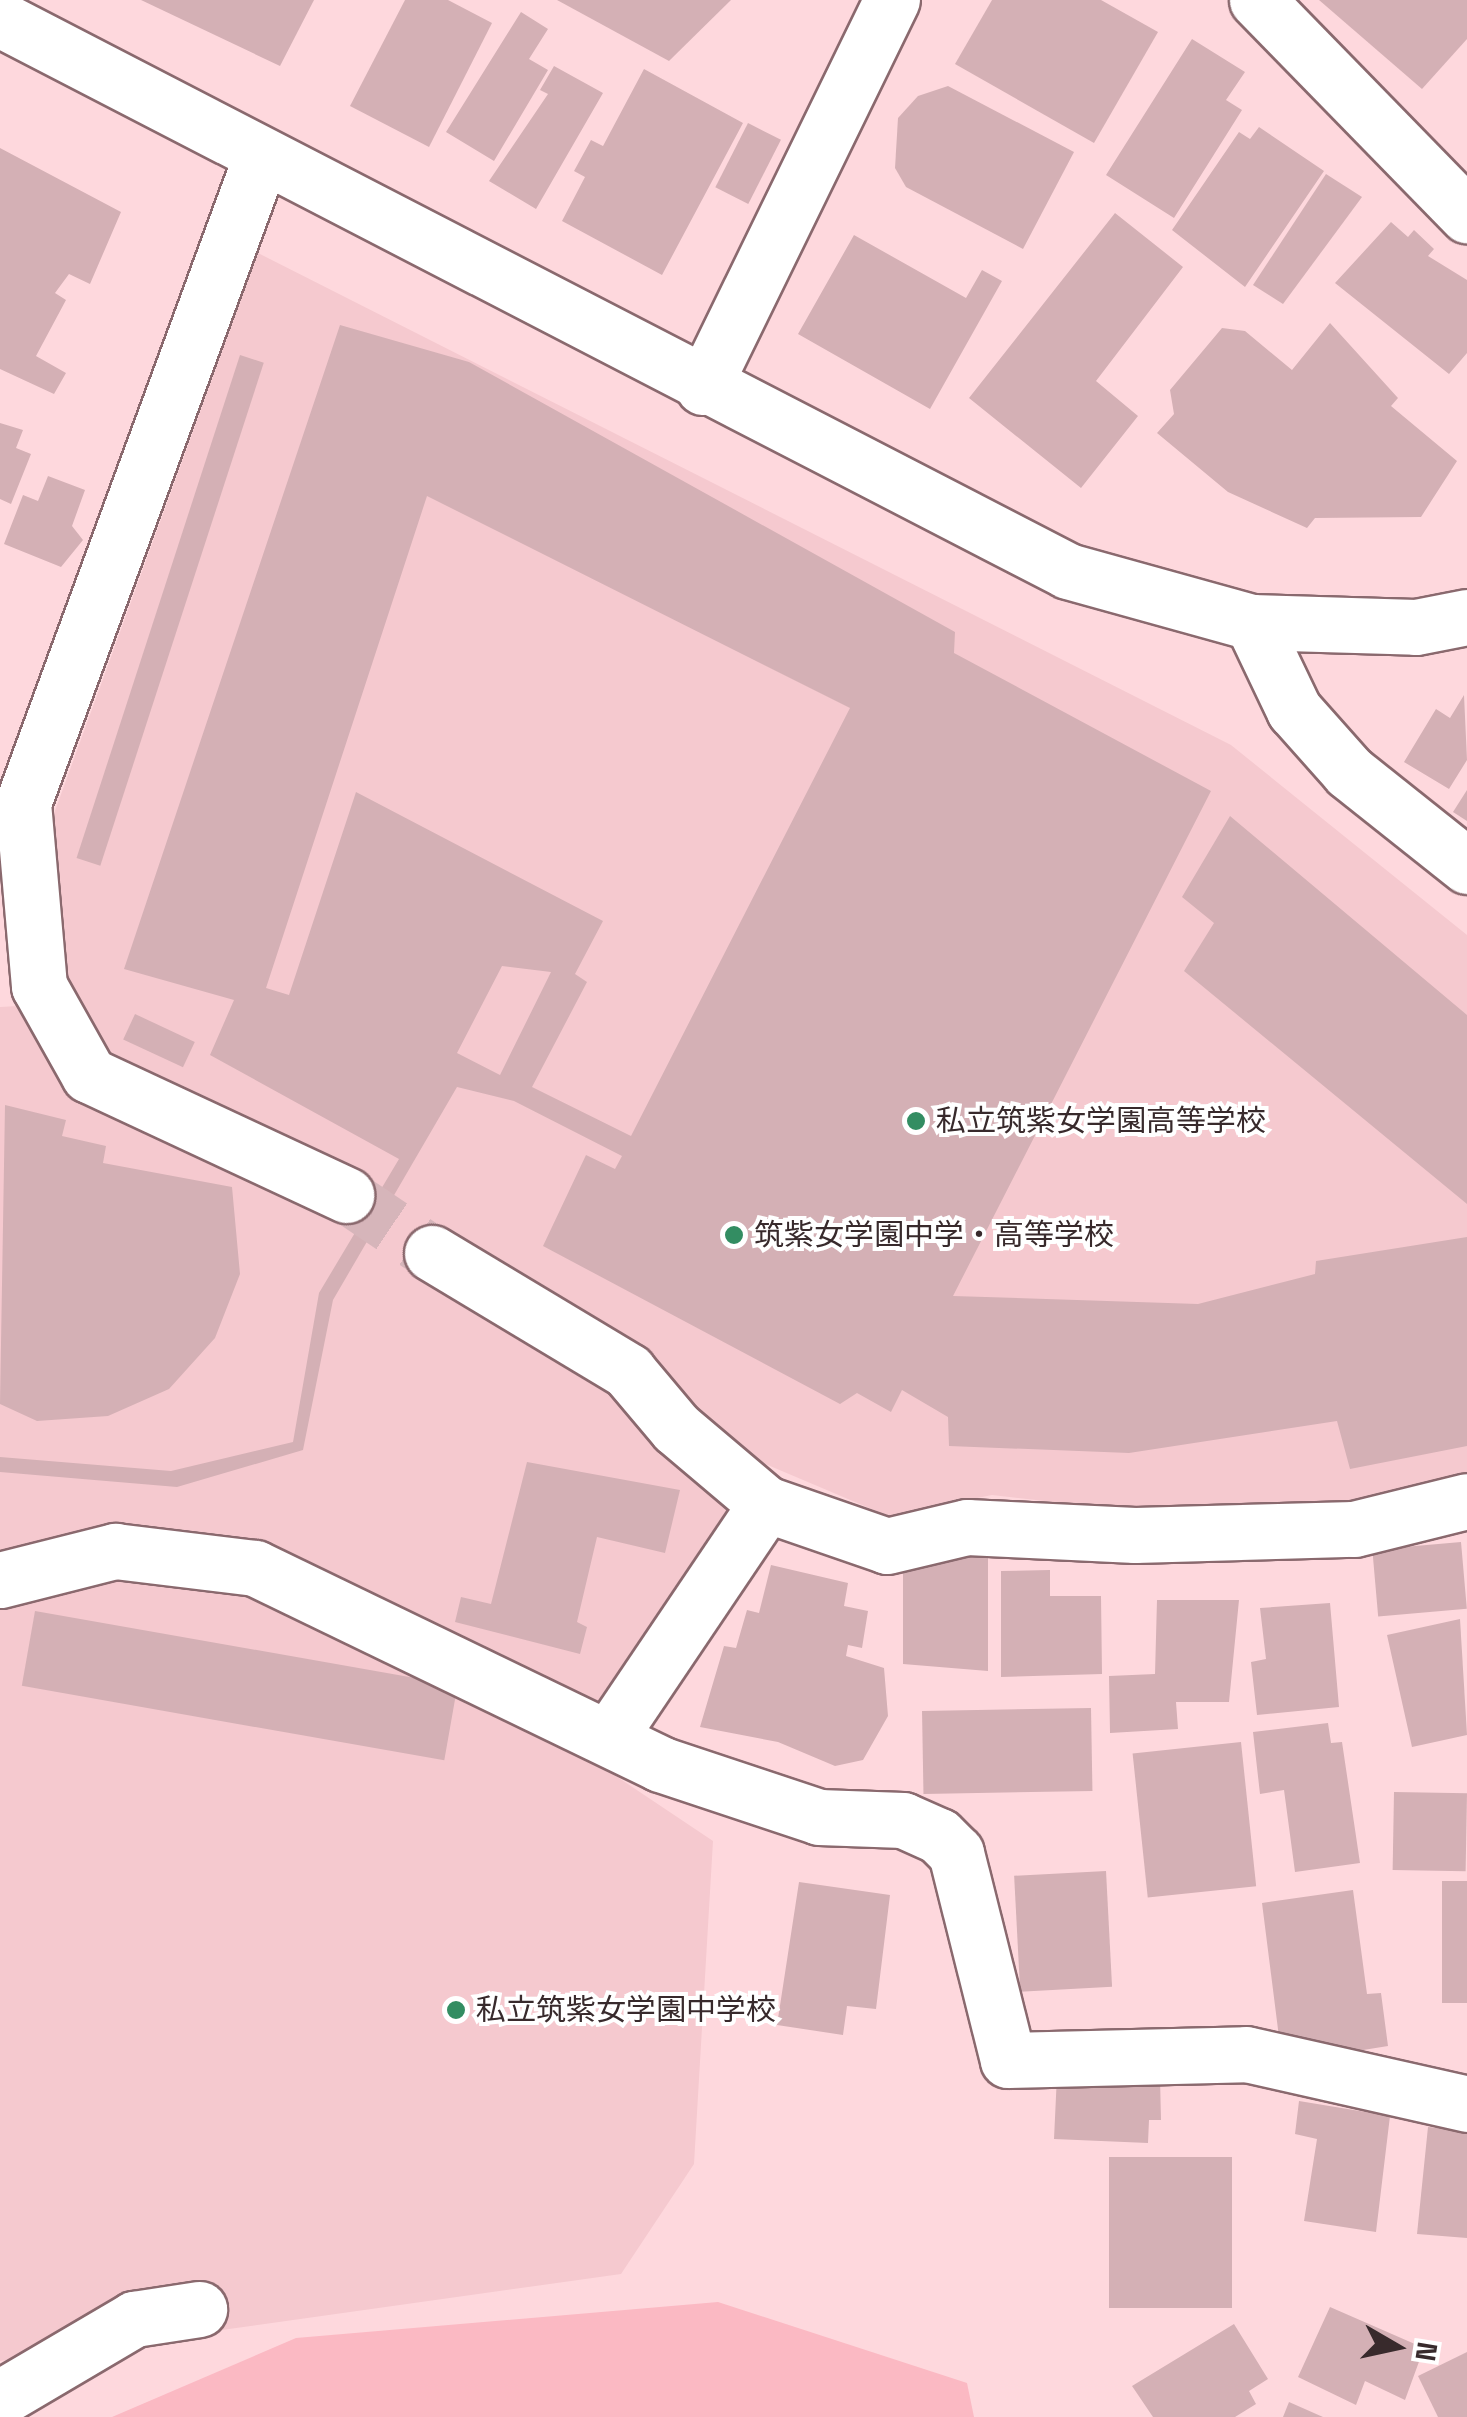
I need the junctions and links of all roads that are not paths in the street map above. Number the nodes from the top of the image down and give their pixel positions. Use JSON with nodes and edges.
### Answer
{"nodes":[{"id":1,"x":892,"y":0,"type":"edge"},
{"id":2,"x":1257,"y":0,"type":"edge"},
{"id":3,"x":0,"y":19,"type":"edge"},
{"id":4,"x":261,"y":156,"type":"junction"},
{"id":5,"x":1467,"y":215,"type":"edge"},
{"id":6,"x":702,"y":387,"type":"junction"},
{"id":7,"x":1467,"y":617,"type":"edge"},
{"id":8,"x":1252,"y":622,"type":"junction"},
{"id":9,"x":1467,"y":866,"type":"edge"},
{"id":10,"x":19,"y":986,"type":"edge"},
{"id":11,"x":346,"y":1195,"type":"tunnel mouth"},
{"id":12,"x":432,"y":1253,"type":"tunnel mouth"},
{"id":13,"x":1467,"y":1502,"type":"edge"},
{"id":14,"x":766,"y":1504,"type":"junction"},
{"id":15,"x":0,"y":1580,"type":"edge"},
{"id":16,"x":610,"y":1737,"type":"junction"},
{"id":17,"x":1467,"y":2104,"type":"edge"},
{"id":18,"x":199,"y":2309,"type":"dead end"},
{"id":19,"x":0,"y":2398,"type":"edge"}],
"edges":[{"from":1,"to":6,"type":"street"},
{"from":2,"to":5,"type":"street"},
{"from":3,"to":4,"type":"street"},
{"from":4,"to":6,"type":"street"},
{"from":4,"to":10,"type":"street"},
{"from":6,"to":8,"type":"street"},
{"from":7,"to":8,"type":"street"},
{"from":8,"to":9,"type":"street"},
{"from":10,"to":11,"type":"street"},
{"from":12,"to":14,"type":"street"},
{"from":13,"to":14,"type":"street"},
{"from":14,"to":16,"type":"street"},
{"from":15,"to":16,"type":"street"},
{"from":16,"to":17,"type":"street"},
{"from":18,"to":19,"type":"street"}]}
